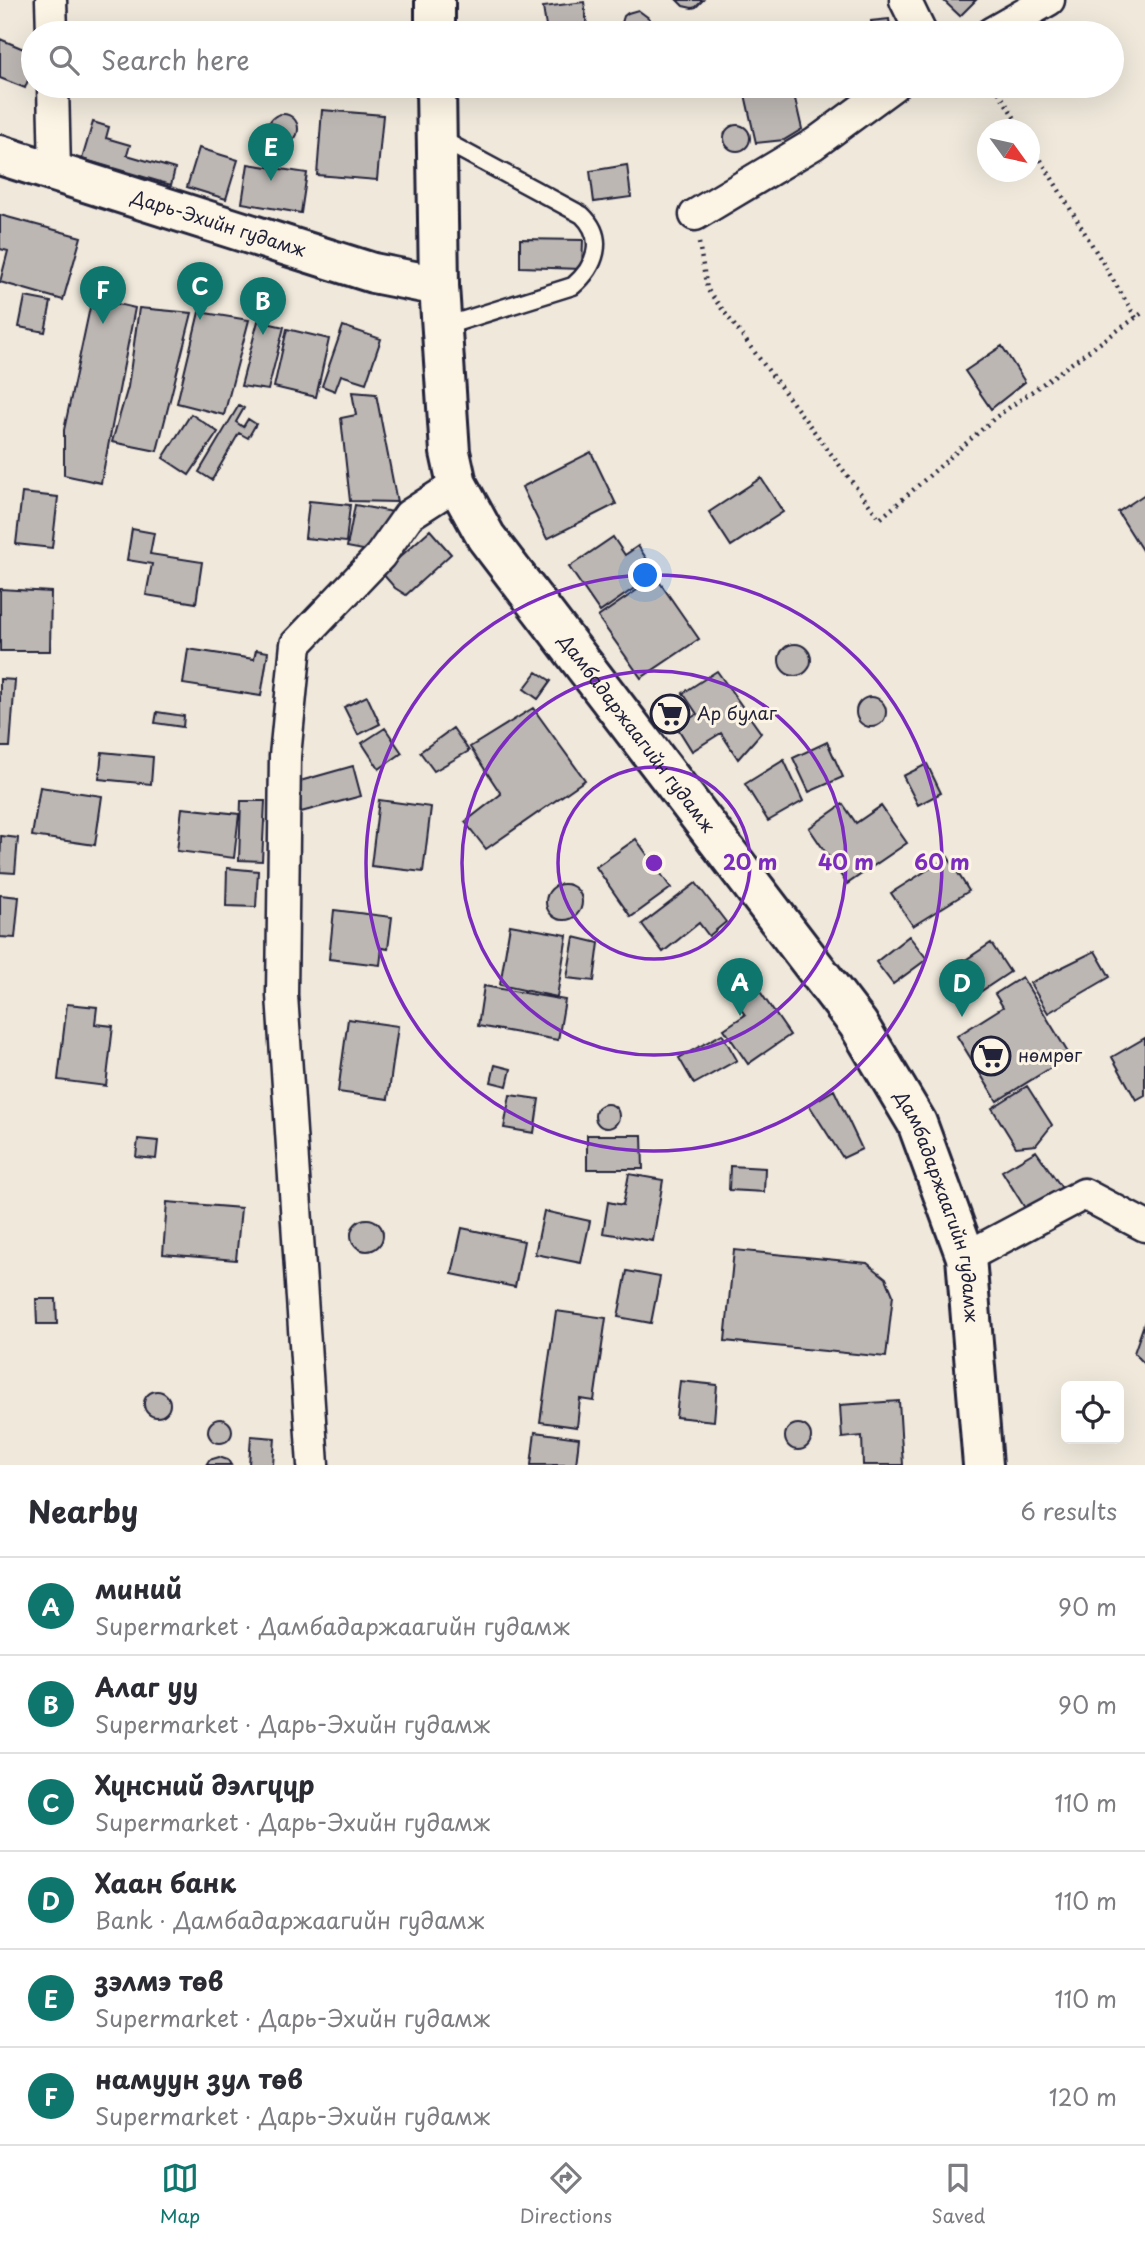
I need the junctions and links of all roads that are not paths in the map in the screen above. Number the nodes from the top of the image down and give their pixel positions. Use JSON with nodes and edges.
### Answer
{"nodes":[{"id":1,"x":51,"y":0,"type":"edge"},
{"id":2,"x":435,"y":0,"type":"edge"},
{"id":3,"x":905,"y":0,"type":"edge"},
{"id":4,"x":1049,"y":0,"type":"edge"},
{"id":5,"x":52,"y":21,"type":"edge"},
{"id":6,"x":435,"y":21,"type":"edge"},
{"id":7,"x":915,"y":21,"type":"edge"},
{"id":8,"x":1012,"y":21,"type":"edge"},
{"id":9,"x":53,"y":98,"type":"edge"},
{"id":10,"x":436,"y":98,"type":"edge"},
{"id":11,"x":877,"y":98,"type":"edge"},
{"id":12,"x":437,"y":137,"type":"junction"},
{"id":13,"x":0,"y":155,"type":"edge"},
{"id":14,"x":55,"y":171,"type":"junction"},
{"id":15,"x":695,"y":215,"type":"road end"},
{"id":16,"x":439,"y":286,"type":"junction"},
{"id":17,"x":442,"y":327,"type":"junction"},
{"id":18,"x":457,"y":484,"type":"junction"},
{"id":19,"x":1145,"y":1226,"type":"edge"},
{"id":20,"x":967,"y":1257,"type":"junction"},
{"id":21,"x":313,"y":1465,"type":"edge"},
{"id":22,"x":983,"y":1465,"type":"edge"}],
"edges":[{"from":1,"to":5,"type":"street"},
{"from":2,"to":6,"type":"main road"},
{"from":3,"to":7,"type":"street"},
{"from":4,"to":8,"type":"street"},
{"from":9,"to":14,"type":"street"},
{"from":10,"to":12,"type":"main road","name":"Дамбадаржаагийн гудамж"},
{"from":11,"to":15,"type":"street"},
{"from":12,"to":16,"type":"main road","name":"Дамбадаржаагийн гудамж"},
{"from":12,"to":17,"type":"lane"},
{"from":13,"to":14,"type":"main road","name":"Дарь-Эхийн гудамж"},
{"from":14,"to":16,"type":"main road","name":"Дарь-Эхийн гудамж"},
{"from":16,"to":17,"type":"main road","name":"Дамбадаржаагийн гудамж"},
{"from":17,"to":18,"type":"main road","name":"Дамбадаржаагийн гудамж"},
{"from":18,"to":20,"type":"main road","name":"Дамбадаржаагийн гудамж"},
{"from":18,"to":21,"type":"street"},
{"from":19,"to":20,"type":"street"},
{"from":20,"to":22,"type":"main road","name":"Дамбадаржаагийн гудамж"}]}
